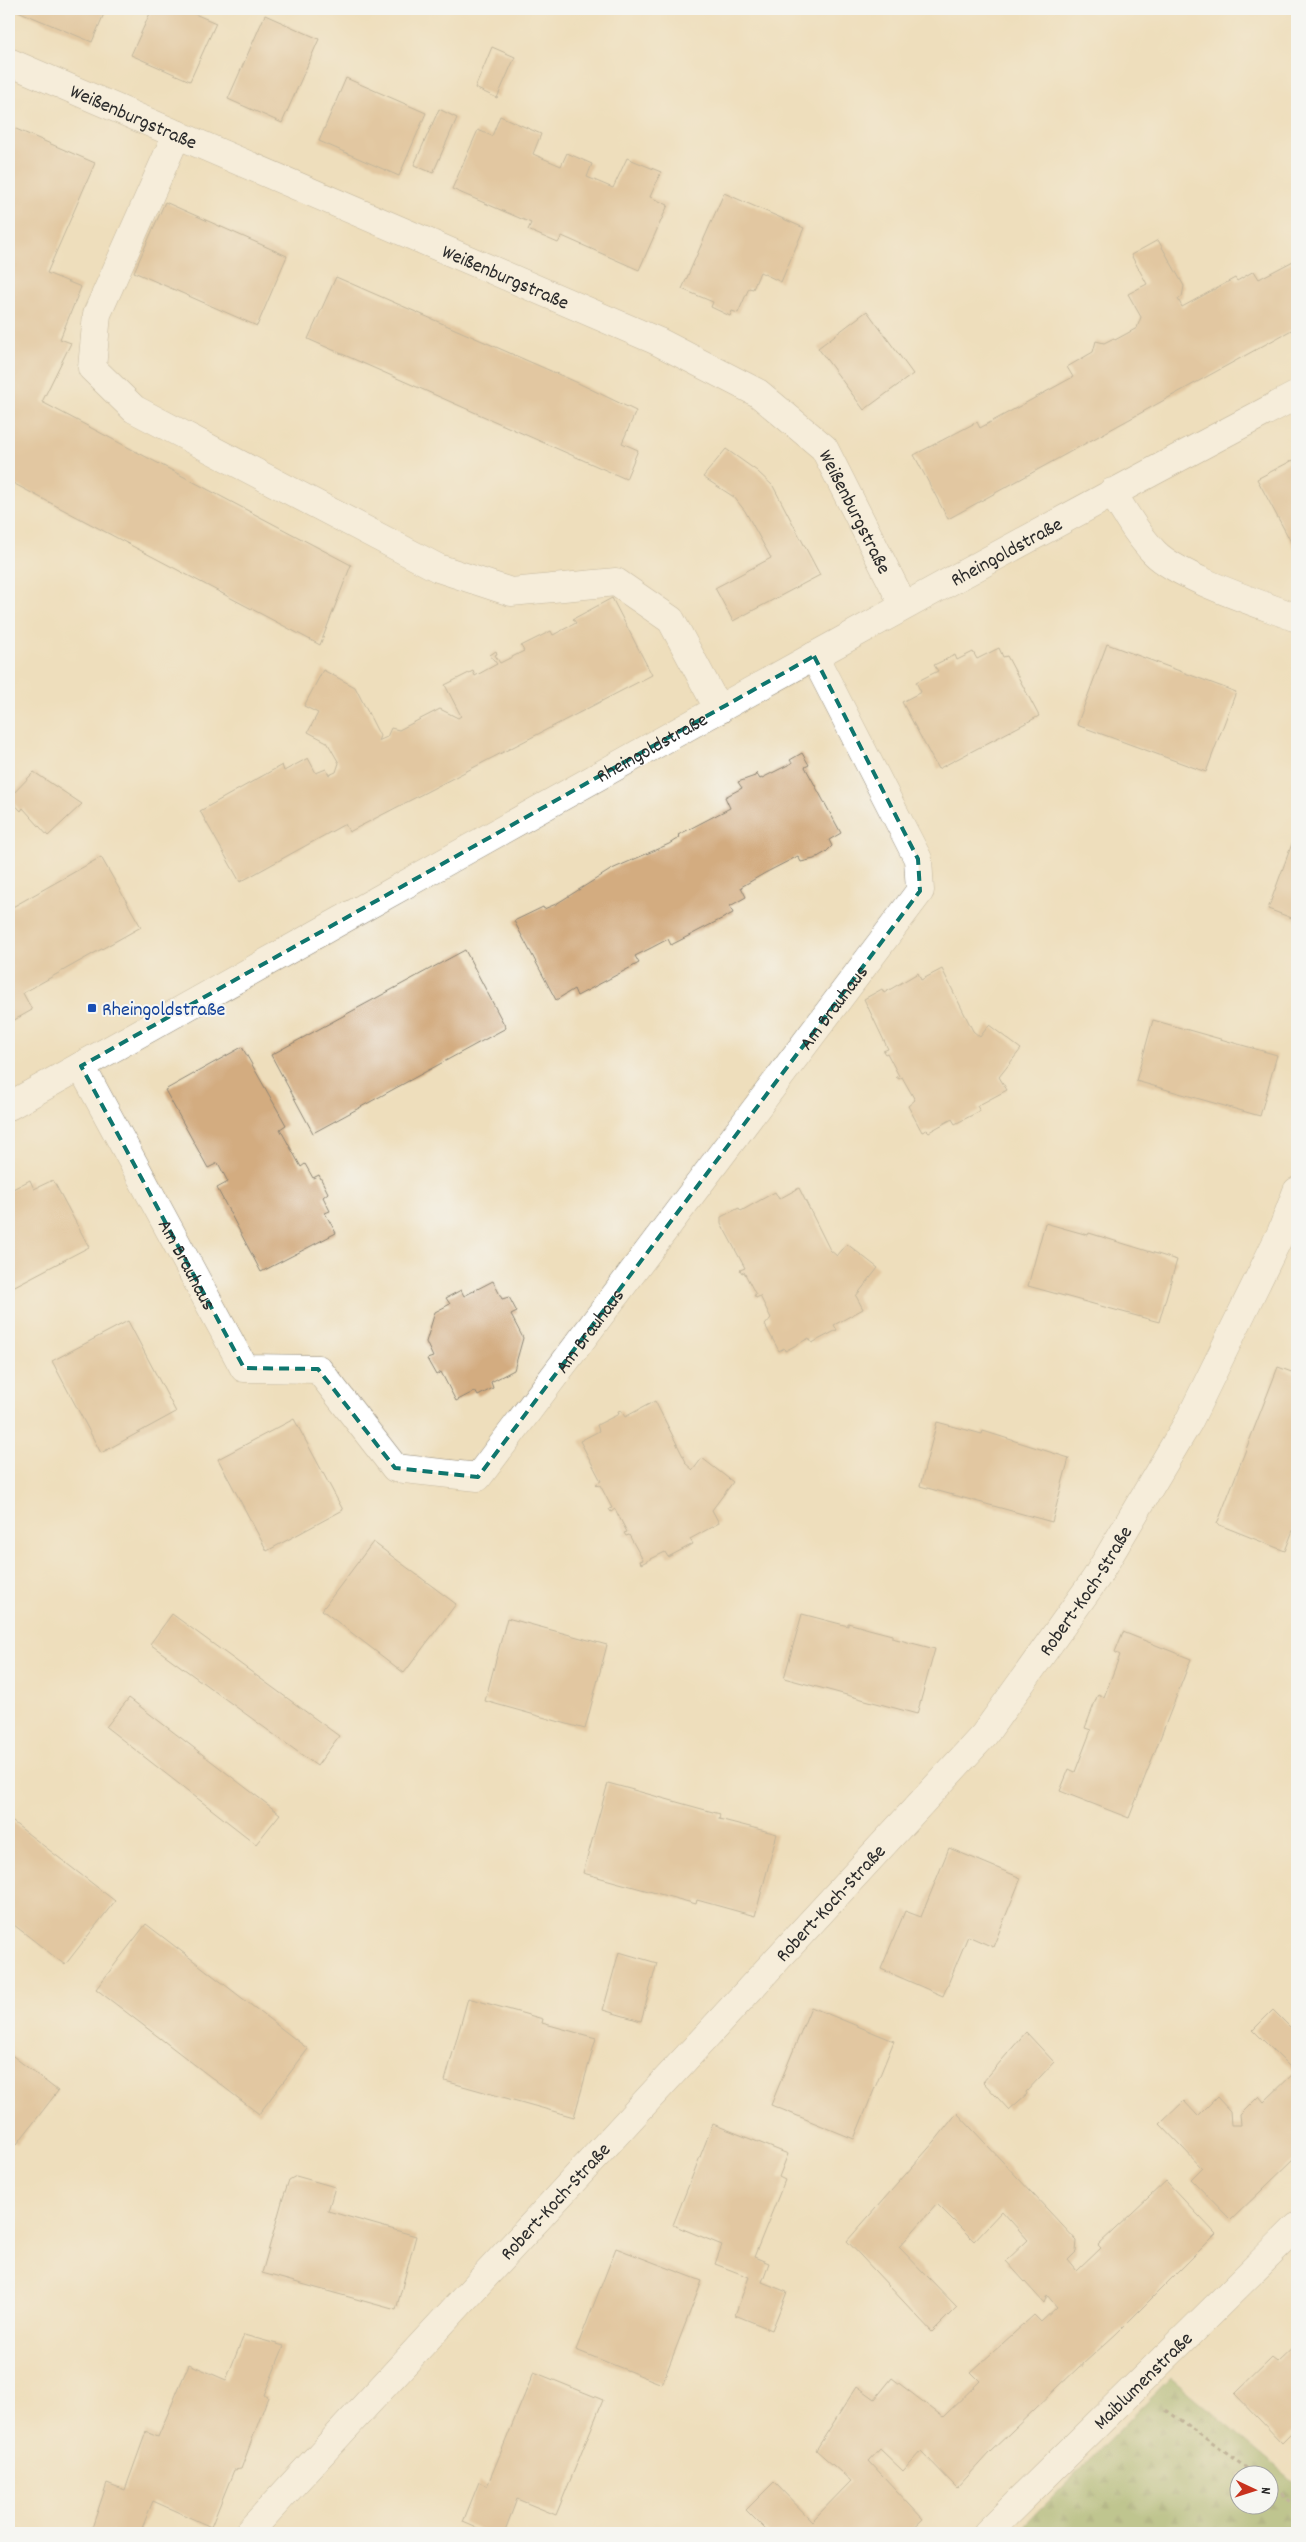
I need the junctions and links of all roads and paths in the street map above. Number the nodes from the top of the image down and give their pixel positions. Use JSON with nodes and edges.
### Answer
{"nodes":[{"id":1,"x":9,"y":62,"type":"edge"},
{"id":2,"x":177,"y":134,"type":"junction"},
{"id":3,"x":1297,"y":395,"type":"edge"},
{"id":4,"x":1112,"y":492,"type":"junction"},
{"id":5,"x":904,"y":606,"type":"junction"},
{"id":6,"x":1297,"y":618,"type":"edge"},
{"id":7,"x":814,"y":656,"type":"junction"},
{"id":8,"x":719,"y":710,"type":"junction"},
{"id":9,"x":81,"y":1066,"type":"junction"},
{"id":10,"x":9,"y":1106,"type":"edge"},
{"id":11,"x":1297,"y":1190,"type":"edge"},
{"id":12,"x":1289,"y":1236,"type":"edge"},
{"id":13,"x":1297,"y":2227,"type":"edge"},
{"id":14,"x":1135,"y":2388,"type":"junction"},
{"id":15,"x":1241,"y":2464,"type":"edge"},
{"id":16,"x":1278,"y":2491,"type":"edge"},
{"id":17,"x":1297,"y":2505,"type":"edge"},
{"id":18,"x":248,"y":2533,"type":"edge"},
{"id":19,"x":987,"y":2533,"type":"edge"}],
"edges":[{"from":1,"to":2,"type":"street","name":"Weißenburgstraße"},
{"from":2,"to":5,"type":"street","name":"Weißenburgstraße"},
{"from":2,"to":8,"type":"street"},
{"from":3,"to":4,"type":"street","name":"Rheingoldstraße"},
{"from":4,"to":5,"type":"street","name":"Rheingoldstraße"},
{"from":4,"to":6,"type":"street"},
{"from":5,"to":7,"type":"street","name":"Rheingoldstraße"},
{"from":7,"to":8,"type":"street","name":"Rheingoldstraße"},
{"from":7,"to":9,"type":"street","name":"Am Brauhaus"},
{"from":8,"to":9,"type":"street","name":"Rheingoldstraße"},
{"from":9,"to":10,"type":"street","name":"Rheingoldstraße"},
{"from":11,"to":12,"type":"street","name":"Robert-Koch-Straße"},
{"from":12,"to":18,"type":"street","name":"Robert-Koch-Straße"},
{"from":13,"to":14,"type":"street","name":"Maiblumenstraße"},
{"from":14,"to":15,"type":"path"},
{"from":14,"to":19,"type":"street","name":"Maiblumenstraße"},
{"from":16,"to":17,"type":"path"}]}
